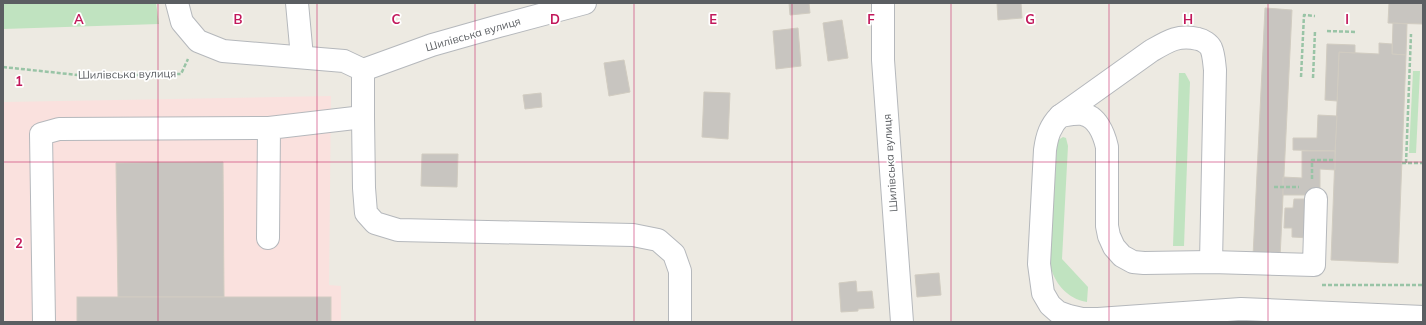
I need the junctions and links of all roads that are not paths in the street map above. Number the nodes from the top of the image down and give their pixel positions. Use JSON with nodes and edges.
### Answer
{"nodes":[{"id":1,"x":178,"y":3,"type":"edge"},
{"id":2,"x":297,"y":3,"type":"edge"},
{"id":3,"x":585,"y":3,"type":"edge"},
{"id":4,"x":883,"y":3,"type":"edge"},
{"id":5,"x":302,"y":57,"type":"junction"},
{"id":6,"x":363,"y":70,"type":"junction"},
{"id":7,"x":1060,"y":116,"type":"junction"},
{"id":8,"x":363,"y":117,"type":"junction"},
{"id":9,"x":269,"y":128,"type":"junction"},
{"id":10,"x":1316,"y":199,"type":"dead end"},
{"id":11,"x":268,"y":238,"type":"dead end"},
{"id":12,"x":1211,"y":262,"type":"junction"},
{"id":13,"x":1423,"y":317,"type":"edge"},
{"id":14,"x":1098,"y":321,"type":"edge"},
{"id":15,"x":44,"y":322,"type":"edge"},
{"id":16,"x":680,"y":322,"type":"edge"},
{"id":17,"x":902,"y":322,"type":"edge"}],
"edges":[{"from":1,"to":5,"type":"street"},
{"from":2,"to":5,"type":"street"},
{"from":3,"to":6,"type":"street","name":"Шилівська вулиця"},
{"from":4,"to":17,"type":"street","name":"Шилівська вулиця"},
{"from":5,"to":6,"type":"street"},
{"from":6,"to":8,"type":"street"},
{"from":7,"to":12,"type":"street"},
{"from":7,"to":12,"type":"street"},
{"from":7,"to":14,"type":"street"},
{"from":8,"to":9,"type":"street"},
{"from":8,"to":16,"type":"street"},
{"from":9,"to":11,"type":"street"},
{"from":9,"to":15,"type":"street"},
{"from":10,"to":12,"type":"street"},
{"from":13,"to":14,"type":"street"}]}
